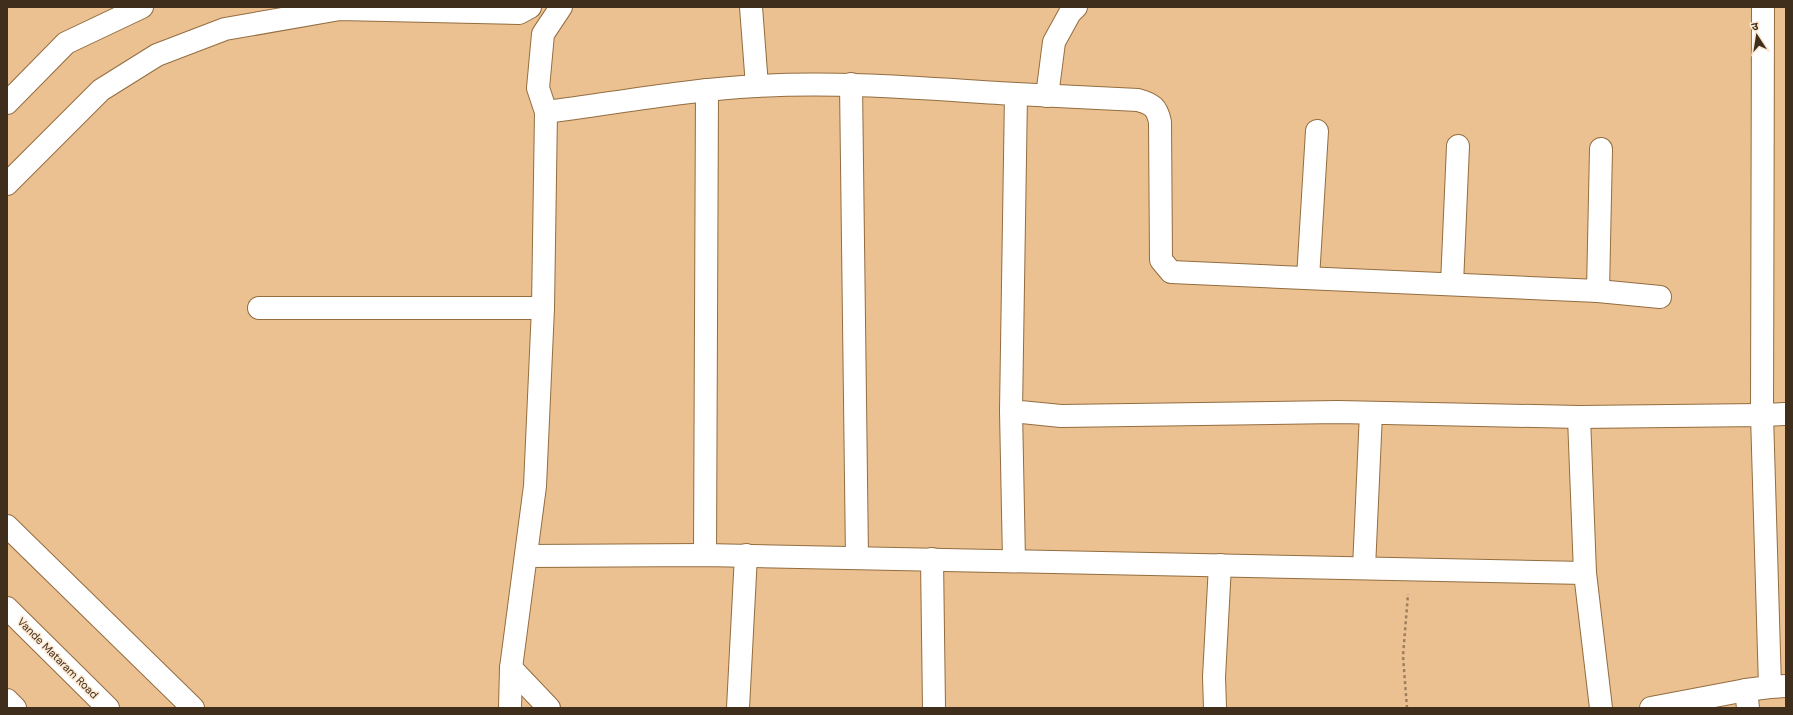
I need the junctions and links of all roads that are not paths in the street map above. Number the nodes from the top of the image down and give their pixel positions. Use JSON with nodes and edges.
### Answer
{"nodes":[{"id":1,"x":142,"y":7,"type":"edge"},
{"id":2,"x":530,"y":7,"type":"edge"},
{"id":3,"x":561,"y":7,"type":"edge"},
{"id":4,"x":751,"y":7,"type":"edge"},
{"id":5,"x":1076,"y":7,"type":"edge"},
{"id":6,"x":1763,"y":7,"type":"edge"},
{"id":7,"x":851,"y":84,"type":"junction"},
{"id":8,"x":757,"y":86,"type":"junction"},
{"id":9,"x":707,"y":90,"type":"junction"},
{"id":10,"x":1016,"y":94,"type":"junction"},
{"id":11,"x":1047,"y":96,"type":"junction"},
{"id":12,"x":7,"y":103,"type":"edge"},
{"id":13,"x":546,"y":112,"type":"junction"},
{"id":14,"x":1317,"y":131,"type":"dead end"},
{"id":15,"x":1458,"y":146,"type":"dead end"},
{"id":16,"x":1601,"y":149,"type":"dead end"},
{"id":17,"x":7,"y":184,"type":"edge"},
{"id":18,"x":1308,"y":278,"type":"junction"},
{"id":19,"x":1452,"y":284,"type":"junction"},
{"id":20,"x":1598,"y":291,"type":"junction"},
{"id":21,"x":1660,"y":297,"type":"dead end"},
{"id":22,"x":259,"y":308,"type":"dead end"},
{"id":23,"x":543,"y":308,"type":"junction"},
{"id":24,"x":1011,"y":411,"type":"junction"},
{"id":25,"x":1371,"y":413,"type":"junction"},
{"id":26,"x":1786,"y":414,"type":"edge"},
{"id":27,"x":1762,"y":415,"type":"junction"},
{"id":28,"x":1579,"y":417,"type":"junction"},
{"id":29,"x":7,"y":526,"type":"edge"},
{"id":30,"x":705,"y":555,"type":"junction"},
{"id":31,"x":746,"y":555,"type":"junction"},
{"id":32,"x":526,"y":556,"type":"junction"},
{"id":33,"x":857,"y":558,"type":"junction"},
{"id":34,"x":932,"y":559,"type":"junction"},
{"id":35,"x":1014,"y":561,"type":"junction"},
{"id":36,"x":1220,"y":565,"type":"junction"},
{"id":37,"x":1364,"y":568,"type":"junction"},
{"id":38,"x":1585,"y":573,"type":"junction"},
{"id":39,"x":7,"y":608,"type":"edge"},
{"id":40,"x":511,"y":668,"type":"junction"},
{"id":41,"x":1778,"y":686,"type":"edge"},
{"id":42,"x":1747,"y":699,"type":"edge"},
{"id":43,"x":7,"y":700,"type":"edge"},
{"id":44,"x":15,"y":708,"type":"edge"},
{"id":45,"x":108,"y":708,"type":"edge"},
{"id":46,"x":193,"y":708,"type":"edge"},
{"id":47,"x":510,"y":708,"type":"edge"},
{"id":48,"x":549,"y":708,"type":"edge"},
{"id":49,"x":738,"y":708,"type":"edge"},
{"id":50,"x":934,"y":708,"type":"edge"},
{"id":51,"x":1215,"y":708,"type":"edge"},
{"id":52,"x":1601,"y":708,"type":"edge"},
{"id":53,"x":1651,"y":708,"type":"edge"}],
"edges":[{"from":1,"to":12,"type":"street"},
{"from":2,"to":17,"type":"street"},
{"from":3,"to":13,"type":"street"},
{"from":4,"to":8,"type":"street"},
{"from":5,"to":11,"type":"street"},
{"from":6,"to":27,"type":"street"},
{"from":7,"to":8,"type":"street"},
{"from":7,"to":10,"type":"street"},
{"from":7,"to":33,"type":"street"},
{"from":8,"to":9,"type":"street"},
{"from":9,"to":13,"type":"street"},
{"from":9,"to":30,"type":"street"},
{"from":10,"to":11,"type":"street"},
{"from":10,"to":24,"type":"street"},
{"from":11,"to":18,"type":"street"},
{"from":13,"to":23,"type":"street"},
{"from":14,"to":18,"type":"street"},
{"from":15,"to":19,"type":"street"},
{"from":16,"to":20,"type":"street"},
{"from":18,"to":19,"type":"street"},
{"from":19,"to":20,"type":"street"},
{"from":20,"to":21,"type":"street"},
{"from":22,"to":23,"type":"street"},
{"from":23,"to":32,"type":"street"},
{"from":24,"to":25,"type":"street"},
{"from":24,"to":35,"type":"street"},
{"from":25,"to":28,"type":"street"},
{"from":25,"to":37,"type":"street"},
{"from":26,"to":27,"type":"street"},
{"from":27,"to":28,"type":"street"},
{"from":27,"to":41,"type":"street"},
{"from":28,"to":38,"type":"street"},
{"from":29,"to":46,"type":"street"},
{"from":30,"to":31,"type":"street"},
{"from":30,"to":32,"type":"street"},
{"from":31,"to":33,"type":"street"},
{"from":31,"to":49,"type":"street"},
{"from":32,"to":40,"type":"street"},
{"from":33,"to":34,"type":"street"},
{"from":34,"to":35,"type":"street"},
{"from":34,"to":50,"type":"street"},
{"from":35,"to":36,"type":"street"},
{"from":36,"to":37,"type":"street"},
{"from":36,"to":51,"type":"street"},
{"from":37,"to":38,"type":"street"},
{"from":38,"to":52,"type":"street"},
{"from":39,"to":45,"type":"street","name":"Vande Mataram Road"},
{"from":40,"to":47,"type":"street"},
{"from":40,"to":48,"type":"street"},
{"from":41,"to":42,"type":"street"},
{"from":42,"to":53,"type":"street"},
{"from":43,"to":44,"type":"street"}]}
